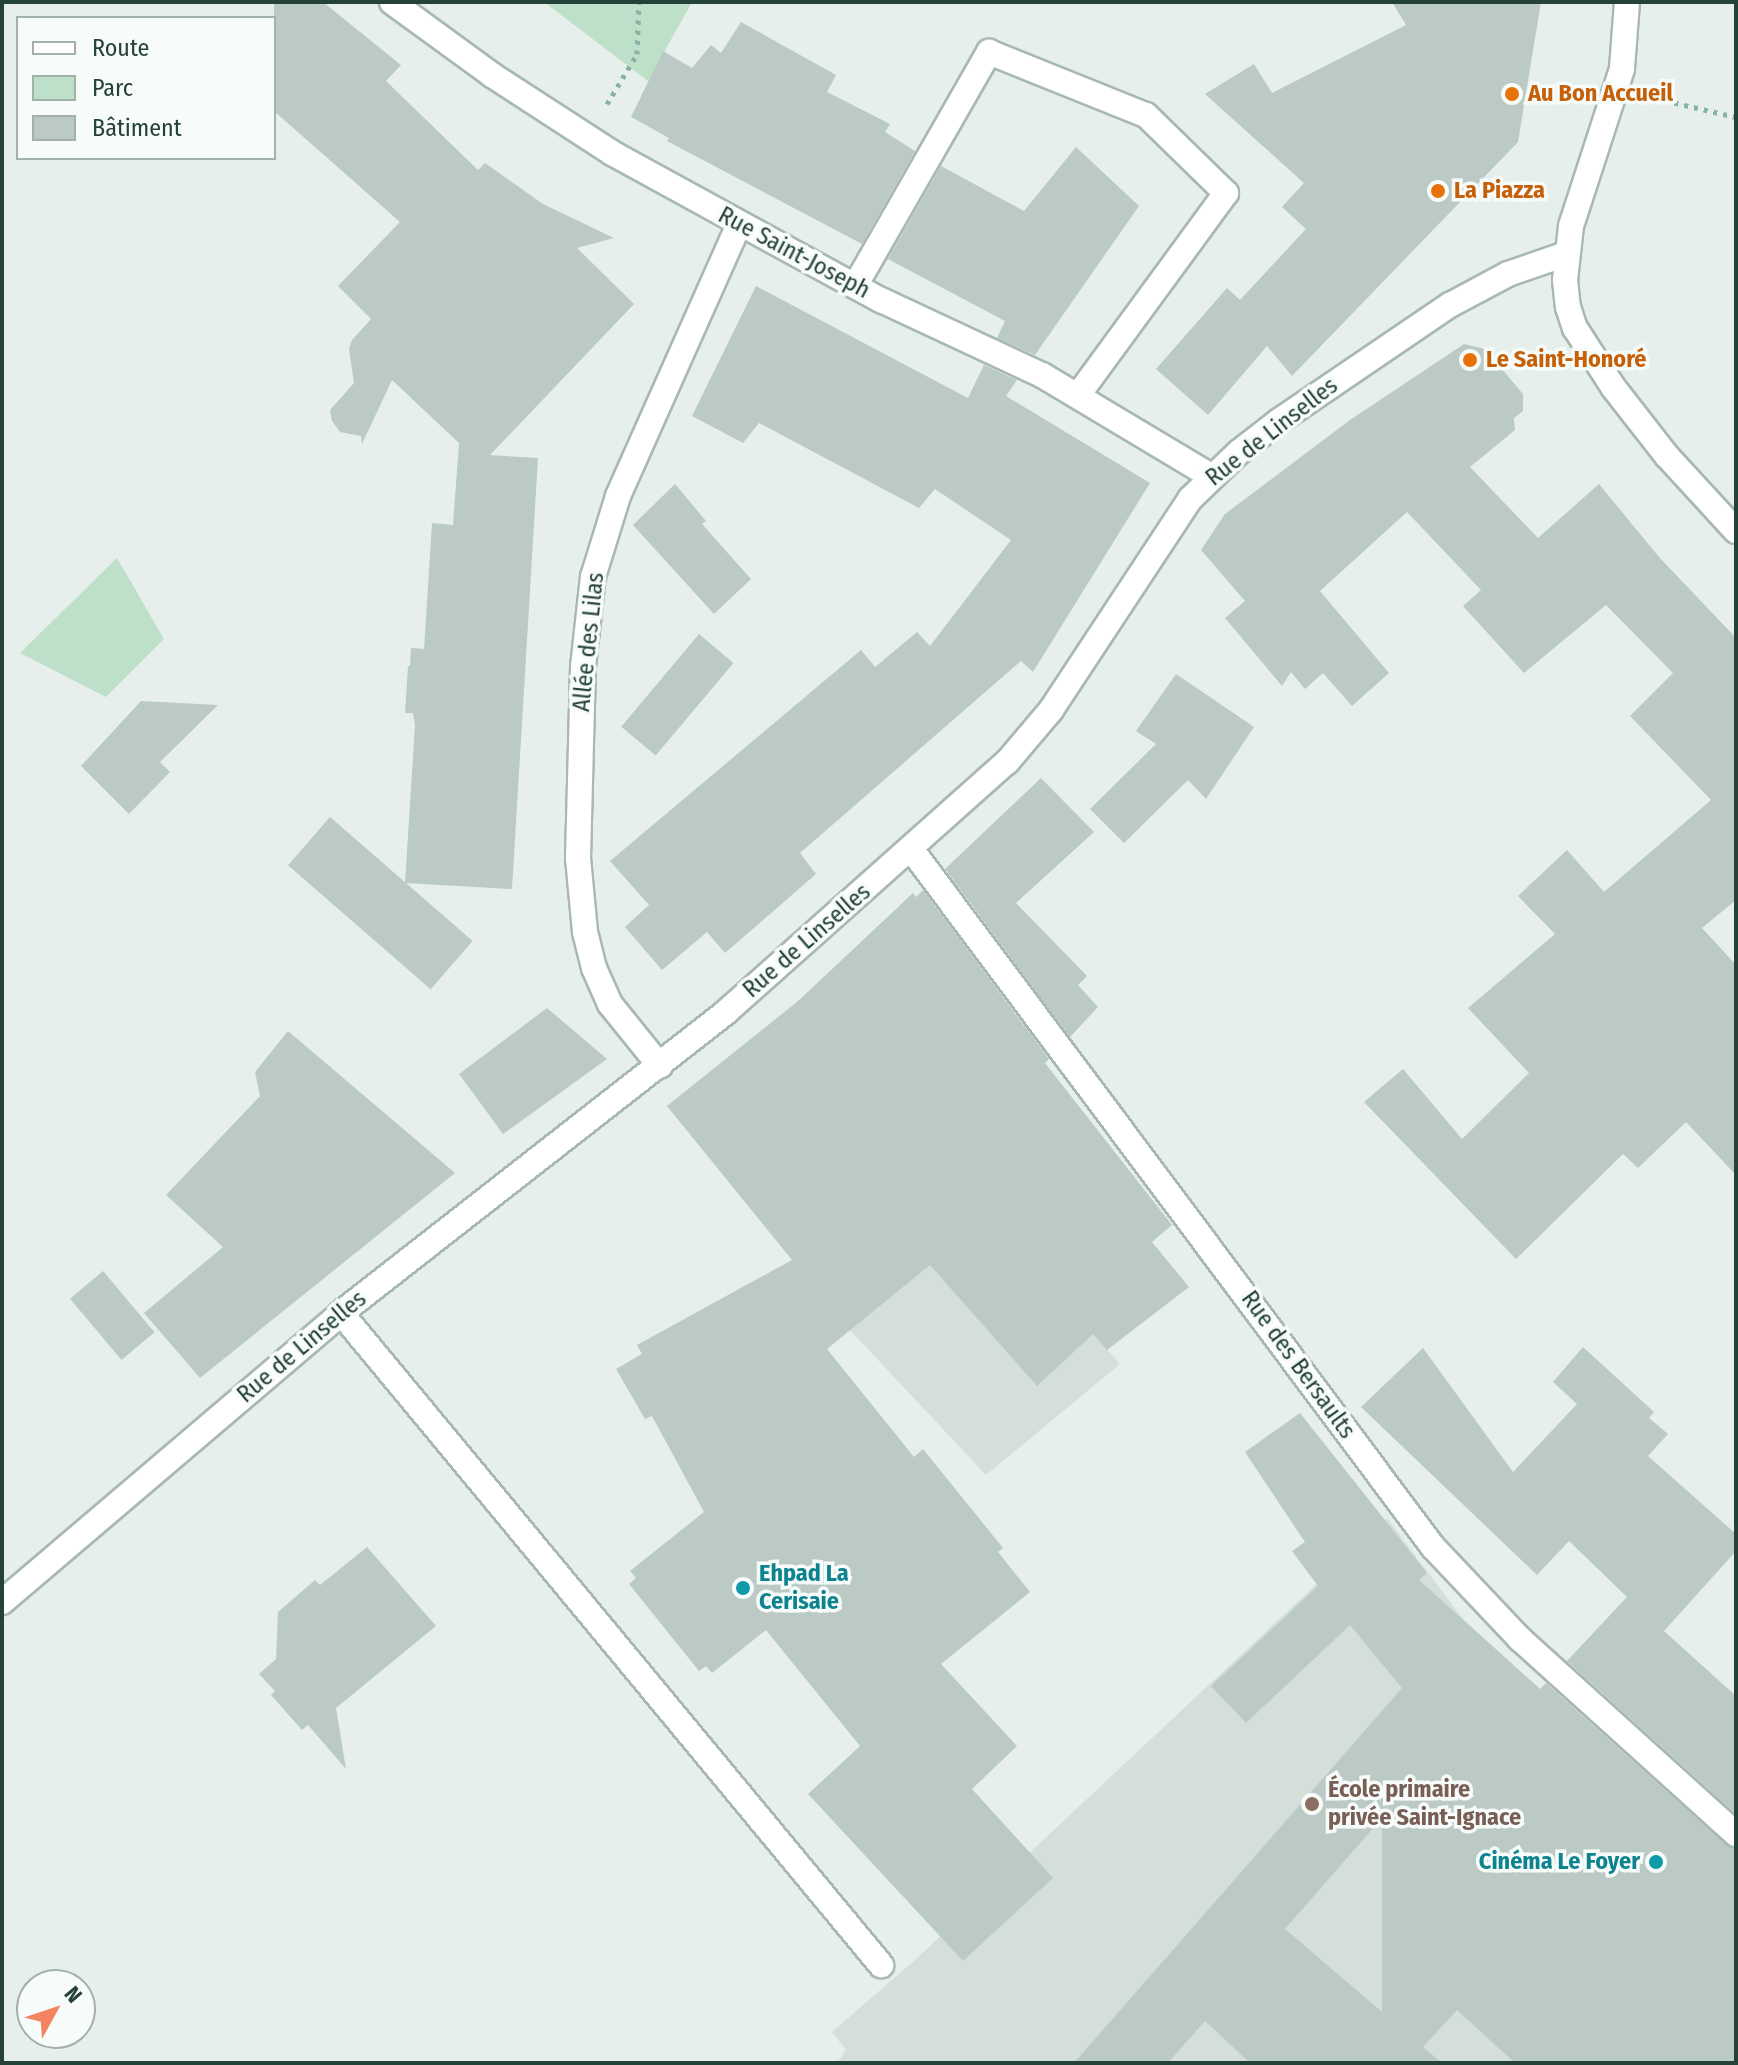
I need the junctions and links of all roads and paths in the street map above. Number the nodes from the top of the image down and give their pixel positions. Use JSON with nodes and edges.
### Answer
{"nodes":[{"id":1,"x":392,"y":2,"type":"edge"},
{"id":2,"x":639,"y":2,"type":"edge"},
{"id":3,"x":1627,"y":2,"type":"edge"},
{"id":4,"x":1615,"y":89,"type":"junction"},
{"id":5,"x":1736,"y":117,"type":"edge"},
{"id":6,"x":587,"y":137,"type":"junction"},
{"id":7,"x":739,"y":224,"type":"junction"},
{"id":8,"x":1566,"y":254,"type":"junction"},
{"id":9,"x":855,"y":286,"type":"junction"},
{"id":10,"x":1078,"y":395,"type":"junction"},
{"id":11,"x":1211,"y":476,"type":"junction"},
{"id":12,"x":1736,"y":531,"type":"edge"},
{"id":13,"x":911,"y":849,"type":"junction"},
{"id":14,"x":660,"y":1066,"type":"junction"},
{"id":15,"x":341,"y":1313,"type":"junction"},
{"id":16,"x":2,"y":1602,"type":"edge"},
{"id":17,"x":1736,"y":1834,"type":"edge"},
{"id":18,"x":881,"y":1965,"type":"dead end"}],
"edges":[{"from":1,"to":6,"type":"street","name":"Rue Saint-Joseph"},
{"from":2,"to":6,"type":"path"},
{"from":3,"to":4,"type":"street"},
{"from":4,"to":5,"type":"path"},
{"from":4,"to":8,"type":"street"},
{"from":6,"to":7,"type":"street","name":"Rue Saint-Joseph"},
{"from":7,"to":9,"type":"street","name":"Rue Saint-Joseph"},
{"from":7,"to":14,"type":"street","name":"Allée des Lilas"},
{"from":8,"to":11,"type":"street","name":"Rue de Linselles"},
{"from":8,"to":12,"type":"street"},
{"from":9,"to":10,"type":"street","name":"Rue Saint-Joseph"},
{"from":9,"to":10,"type":"street"},
{"from":10,"to":11,"type":"street","name":"Rue Saint-Joseph"},
{"from":11,"to":13,"type":"street","name":"Rue de Linselles"},
{"from":13,"to":14,"type":"street","name":"Rue de Linselles"},
{"from":13,"to":17,"type":"street","name":"Rue des Bersaults"},
{"from":14,"to":15,"type":"street","name":"Rue de Linselles"},
{"from":15,"to":16,"type":"street","name":"Rue de Linselles"},
{"from":15,"to":18,"type":"street"}]}
